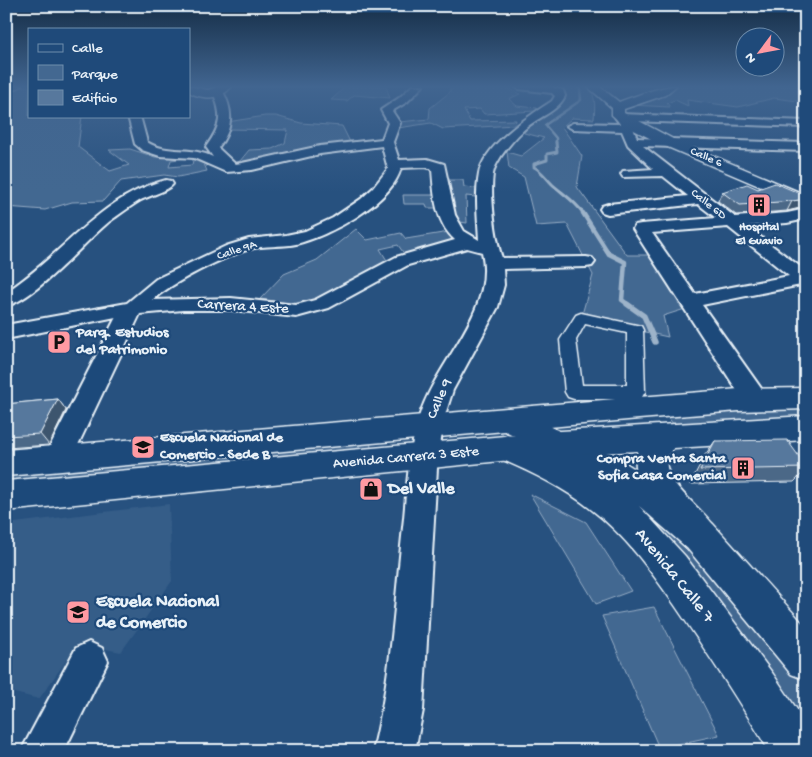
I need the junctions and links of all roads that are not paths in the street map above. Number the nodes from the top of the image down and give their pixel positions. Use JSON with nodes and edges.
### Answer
{"nodes":[{"id":1,"x":136,"y":121,"type":"edge"},
{"id":2,"x":224,"y":121,"type":"edge"},
{"id":3,"x":393,"y":121,"type":"edge"},
{"id":4,"x":525,"y":121,"type":"edge"},
{"id":5,"x":624,"y":123,"type":"junction"},
{"id":6,"x":806,"y":124,"type":"edge"},
{"id":7,"x":573,"y":126,"type":"dead end"},
{"id":8,"x":387,"y":142,"type":"junction"},
{"id":9,"x":668,"y":142,"type":"junction"},
{"id":10,"x":800,"y":149,"type":"edge"},
{"id":11,"x":806,"y":159,"type":"edge"},
{"id":12,"x":394,"y":164,"type":"junction"},
{"id":13,"x":232,"y":168,"type":"junction"},
{"id":14,"x":666,"y":172,"type":"junction"},
{"id":15,"x":628,"y":174,"type":"dead end"},
{"id":16,"x":166,"y":184,"type":"dead end"},
{"id":17,"x":701,"y":199,"type":"junction"},
{"id":18,"x":806,"y":201,"type":"edge"},
{"id":19,"x":608,"y":209,"type":"dead end"},
{"id":20,"x":806,"y":214,"type":"edge"},
{"id":21,"x":731,"y":222,"type":"junction"},
{"id":22,"x":468,"y":242,"type":"junction"},
{"id":23,"x":493,"y":257,"type":"junction"},
{"id":24,"x":586,"y":262,"type":"dead end"},
{"id":25,"x":805,"y":279,"type":"edge"},
{"id":26,"x":6,"y":300,"type":"edge"},
{"id":27,"x":690,"y":301,"type":"junction"},
{"id":28,"x":132,"y":308,"type":"junction"},
{"id":29,"x":6,"y":332,"type":"edge"},
{"id":30,"x":636,"y":392,"type":"joint"},
{"id":31,"x":806,"y":398,"type":"edge"},
{"id":32,"x":756,"y":400,"type":"junction"},
{"id":33,"x":508,"y":433,"type":"junction"},
{"id":34,"x":668,"y":436,"type":"junction"},
{"id":35,"x":790,"y":436,"type":"edge"},
{"id":36,"x":427,"y":441,"type":"junction"},
{"id":37,"x":561,"y":443,"type":"junction"},
{"id":38,"x":58,"y":458,"type":"junction"},
{"id":39,"x":6,"y":463,"type":"edge"},
{"id":40,"x":6,"y":496,"type":"edge"},
{"id":41,"x":700,"y":536,"type":"junction"},
{"id":42,"x":806,"y":660,"type":"edge"},
{"id":43,"x":89,"y":661,"type":"dead end"},
{"id":44,"x":42,"y":751,"type":"edge"},
{"id":45,"x":394,"y":751,"type":"edge"},
{"id":46,"x":796,"y":751,"type":"edge"}],
"edges":[{"from":1,"to":13,"type":"street"},
{"from":2,"to":13,"type":"street"},
{"from":3,"to":8,"type":"street"},
{"from":4,"to":23,"type":"street","name":"Calle 9"},
{"from":5,"to":6,"type":"street"},
{"from":5,"to":7,"type":"street"},
{"from":5,"to":9,"type":"main road","name":"Calle 6"},
{"from":5,"to":9,"type":"street"},
{"from":5,"to":14,"type":"street","name":"Calle 6D"},
{"from":8,"to":12,"type":"street"},
{"from":8,"to":13,"type":"street"},
{"from":9,"to":10,"type":"street"},
{"from":9,"to":18,"type":"main road","name":"Calle 6"},
{"from":10,"to":11,"type":"street"},
{"from":12,"to":22,"type":"street"},
{"from":12,"to":28,"type":"street","name":"Calle 9A"},
{"from":14,"to":15,"type":"street"},
{"from":14,"to":17,"type":"street","name":"Calle 6D"},
{"from":16,"to":26,"type":"street"},
{"from":17,"to":19,"type":"street"},
{"from":17,"to":21,"type":"street","name":"Calle 6D"},
{"from":20,"to":21,"type":"street"},
{"from":21,"to":25,"type":"street","name":"Calle 6D"},
{"from":21,"to":27,"type":"street"},
{"from":22,"to":23,"type":"street"},
{"from":22,"to":28,"type":"street","name":"Carrera 4 Este"},
{"from":23,"to":24,"type":"street"},
{"from":23,"to":36,"type":"street","name":"Calle 9"},
{"from":25,"to":27,"type":"street"},
{"from":27,"to":32,"type":"street"},
{"from":28,"to":29,"type":"street","name":"Carrera 4 Este"},
{"from":28,"to":38,"type":"street","name":"Calle 9A"},
{"from":30,"to":30,"type":"street"},
{"from":31,"to":32,"type":"main road","name":"Avenida Carrera 3 Este"},
{"from":32,"to":33,"type":"main road","name":"Avenida Carrera 3 Este"},
{"from":33,"to":36,"type":"main road","name":"Avenida Carrera 3 Este"},
{"from":33,"to":37,"type":"main road","name":"Avenida Carrera 3 Este"},
{"from":33,"to":46,"type":"main road","name":"Avenida Calle 7"},
{"from":34,"to":35,"type":"main road","name":"Avenida Carrera 3 Este"},
{"from":34,"to":37,"type":"main road","name":"Avenida Carrera 3 Este"},
{"from":34,"to":41,"type":"main road"},
{"from":36,"to":38,"type":"main road","name":"Avenida Carrera 3 Este"},
{"from":36,"to":40,"type":"main road","name":"Avenida Carrera 3 Este"},
{"from":36,"to":45,"type":"street","name":"Calle 9"},
{"from":37,"to":41,"type":"main road"},
{"from":38,"to":39,"type":"main road","name":"Avenida Carrera 3 Este"},
{"from":41,"to":42,"type":"main road"},
{"from":43,"to":44,"type":"street"}]}
